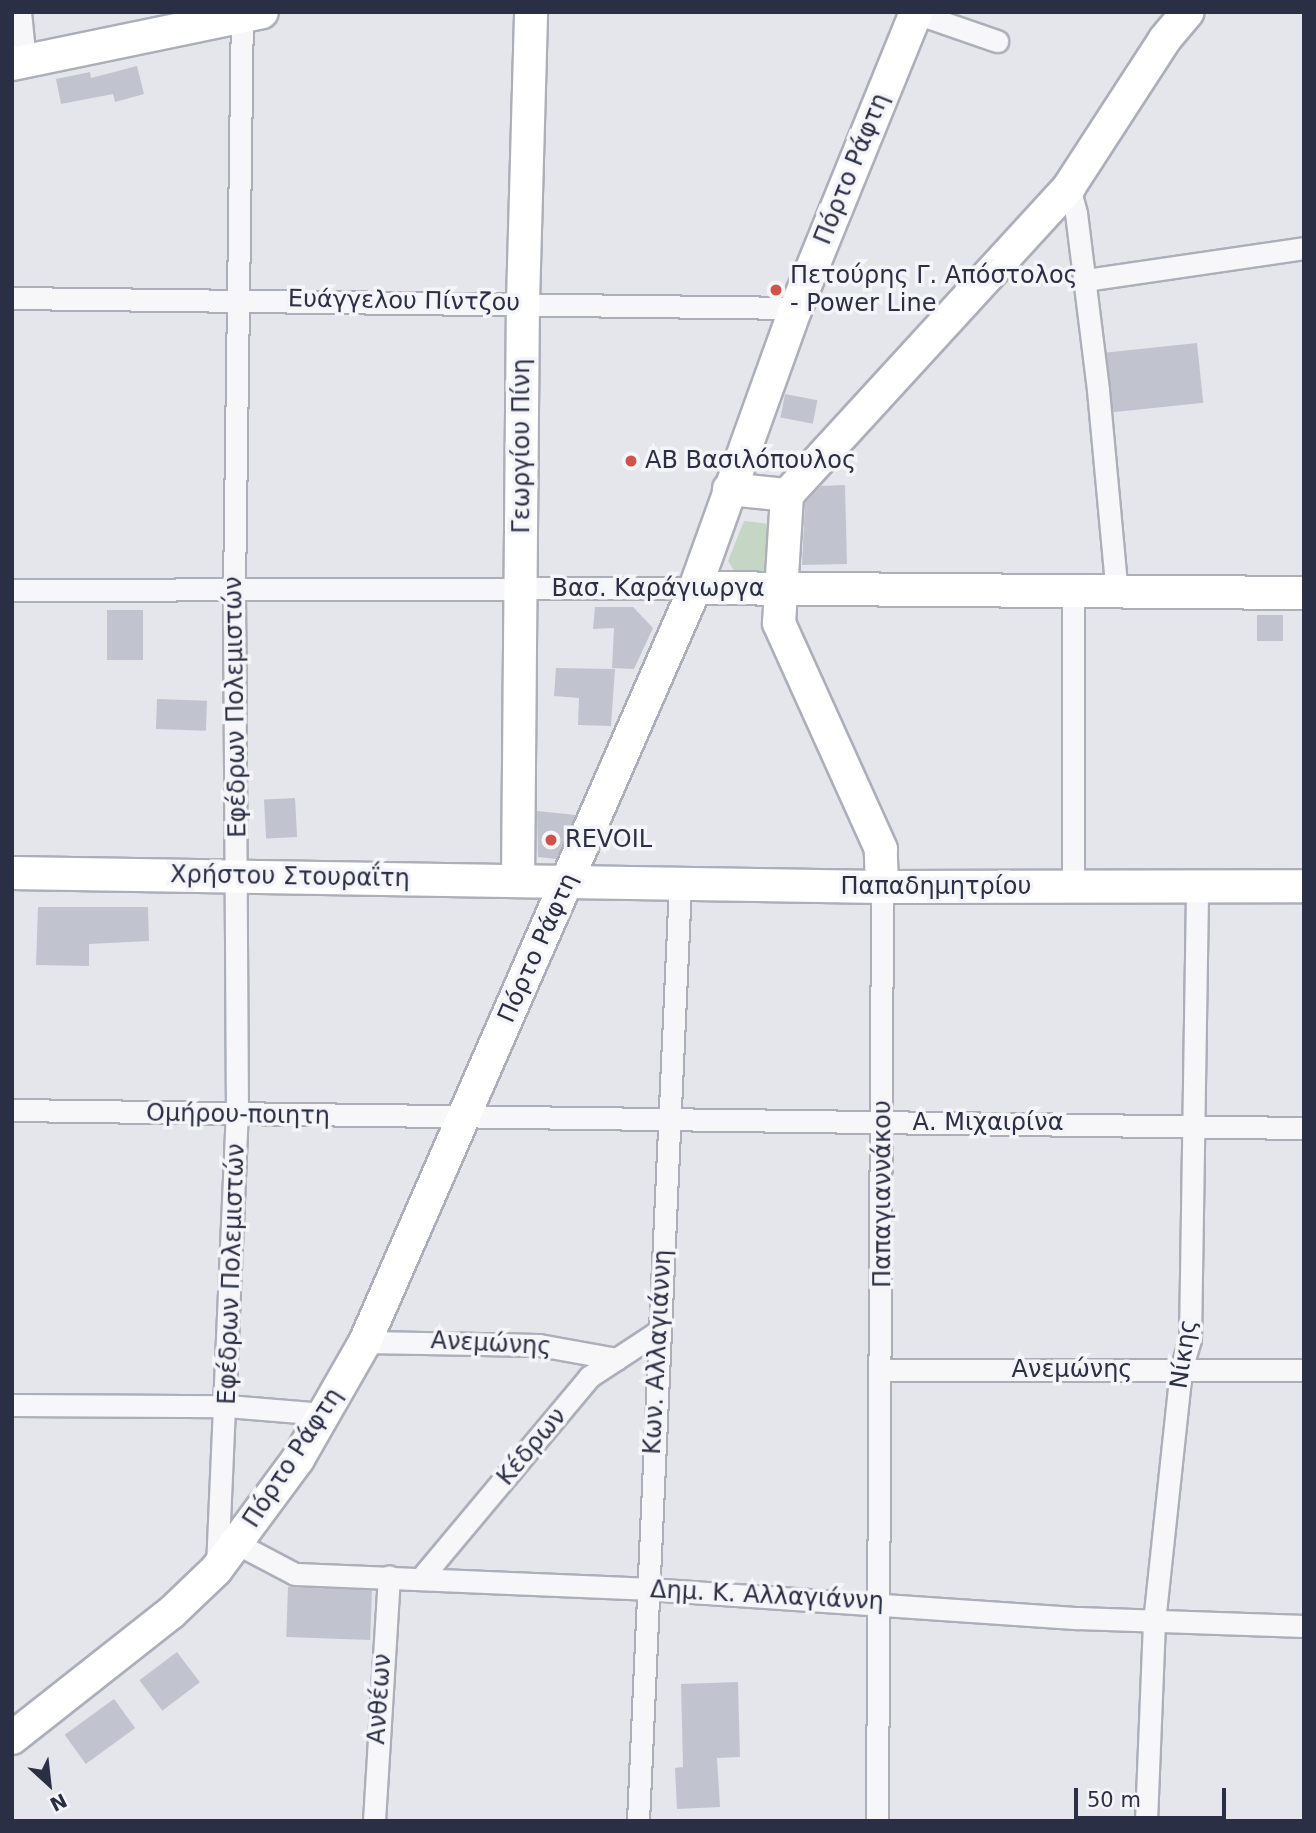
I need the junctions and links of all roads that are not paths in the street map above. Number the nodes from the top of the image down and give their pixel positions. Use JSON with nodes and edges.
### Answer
{"nodes":[{"id":1,"x":20,"y":12,"type":"edge"},
{"id":2,"x":531,"y":12,"type":"edge"},
{"id":3,"x":1188,"y":12,"type":"edge"},
{"id":4,"x":916,"y":13,"type":"edge"},
{"id":5,"x":248,"y":14,"type":"edge"},
{"id":6,"x":997,"y":41,"type":"dead end"},
{"id":7,"x":15,"y":64,"type":"edge"},
{"id":8,"x":1069,"y":187,"type":"junction"},
{"id":9,"x":1304,"y":248,"type":"edge"},
{"id":10,"x":1084,"y":280,"type":"junction"},
{"id":11,"x":12,"y":298,"type":"edge"},
{"id":12,"x":236,"y":299,"type":"junction"},
{"id":13,"x":523,"y":302,"type":"junction"},
{"id":14,"x":796,"y":307,"type":"junction"},
{"id":15,"x":729,"y":489,"type":"junction"},
{"id":16,"x":787,"y":495,"type":"junction"},
{"id":17,"x":695,"y":588,"type":"junction"},
{"id":18,"x":234,"y":589,"type":"junction"},
{"id":19,"x":521,"y":589,"type":"junction"},
{"id":20,"x":779,"y":589,"type":"junction"},
{"id":21,"x":12,"y":590,"type":"edge"},
{"id":22,"x":1073,"y":591,"type":"junction"},
{"id":23,"x":1117,"y":593,"type":"junction"},
{"id":24,"x":1304,"y":593,"type":"edge"},
{"id":25,"x":12,"y":873,"type":"edge"},
{"id":26,"x":238,"y":876,"type":"junction"},
{"id":27,"x":518,"y":881,"type":"junction"},
{"id":28,"x":568,"y":881,"type":"junction"},
{"id":29,"x":680,"y":884,"type":"junction"},
{"id":30,"x":1197,"y":886,"type":"junction"},
{"id":31,"x":1304,"y":886,"type":"edge"},
{"id":32,"x":882,"y":887,"type":"junction"},
{"id":33,"x":1073,"y":887,"type":"junction"},
{"id":34,"x":12,"y":1110,"type":"edge"},
{"id":35,"x":237,"y":1114,"type":"junction"},
{"id":36,"x":463,"y":1119,"type":"junction"},
{"id":37,"x":672,"y":1121,"type":"junction"},
{"id":38,"x":883,"y":1123,"type":"junction"},
{"id":39,"x":1191,"y":1124,"type":"junction"},
{"id":40,"x":1304,"y":1128,"type":"edge"},
{"id":41,"x":656,"y":1333,"type":"junction"},
{"id":42,"x":365,"y":1342,"type":"junction"},
{"id":43,"x":617,"y":1359,"type":"junction"},
{"id":44,"x":883,"y":1370,"type":"junction"},
{"id":45,"x":1181,"y":1370,"type":"junction"},
{"id":46,"x":1304,"y":1370,"type":"edge"},
{"id":47,"x":12,"y":1405,"type":"edge"},
{"id":48,"x":228,"y":1406,"type":"junction"},
{"id":49,"x":324,"y":1414,"type":"junction"},
{"id":50,"x":238,"y":1544,"type":"junction"},
{"id":51,"x":216,"y":1570,"type":"junction"},
{"id":52,"x":389,"y":1577,"type":"junction"},
{"id":53,"x":422,"y":1577,"type":"junction"},
{"id":54,"x":648,"y":1589,"type":"junction"},
{"id":55,"x":877,"y":1602,"type":"junction"},
{"id":56,"x":1154,"y":1622,"type":"junction"},
{"id":57,"x":1304,"y":1626,"type":"edge"},
{"id":58,"x":12,"y":1738,"type":"edge"},
{"id":59,"x":374,"y":1821,"type":"edge"},
{"id":60,"x":638,"y":1821,"type":"edge"},
{"id":61,"x":877,"y":1821,"type":"edge"},
{"id":62,"x":1146,"y":1821,"type":"edge"}],
"edges":[{"from":1,"to":7,"type":"street"},
{"from":2,"to":13,"type":"main road","name":"Γεωργίου Πίνη"},
{"from":3,"to":8,"type":"main road"},
{"from":4,"to":6,"type":"street"},
{"from":4,"to":14,"type":"main road","name":"Πόρτο Ράφτη"},
{"from":5,"to":7,"type":"main road"},
{"from":5,"to":12,"type":"street","name":"Εφέδρων Πολεμιστών"},
{"from":8,"to":10,"type":"street"},
{"from":8,"to":16,"type":"main road"},
{"from":9,"to":10,"type":"street"},
{"from":10,"to":23,"type":"street"},
{"from":11,"to":12,"type":"street","name":"Ευάγγελου Πίντζου"},
{"from":12,"to":13,"type":"street","name":"Ευάγγελου Πίντζου"},
{"from":12,"to":18,"type":"street","name":"Εφέδρων Πολεμιστών"},
{"from":13,"to":14,"type":"street","name":"Ευάγγελου Πίντζου"},
{"from":13,"to":19,"type":"main road","name":"Γεωργίου Πίνη"},
{"from":14,"to":15,"type":"main road","name":"Πόρτο Ράφτη"},
{"from":15,"to":16,"type":"main road"},
{"from":15,"to":17,"type":"main road","name":"Πόρτο Ράφτη"},
{"from":16,"to":20,"type":"main road","name":"Παπαγιαννάκου"},
{"from":17,"to":19,"type":"street","name":"Βασ. Καράγιωργα"},
{"from":17,"to":20,"type":"main road","name":"Βασ. Καράγιωργα"},
{"from":17,"to":28,"type":"main road","name":"Πόρτο Ράφτη"},
{"from":18,"to":19,"type":"street","name":"Βασ. Καράγιωργα"},
{"from":18,"to":21,"type":"street","name":"Βασ. Καράγιωργα"},
{"from":18,"to":26,"type":"street","name":"Εφέδρων Πολεμιστών"},
{"from":19,"to":27,"type":"main road","name":"Γεωργίου Πίνη"},
{"from":20,"to":22,"type":"main road","name":"Βασ. Καράγιωργα"},
{"from":20,"to":32,"type":"main road","name":"Παπαγιαννάκου"},
{"from":22,"to":23,"type":"main road","name":"Βασ. Καράγιωργα"},
{"from":22,"to":33,"type":"street"},
{"from":23,"to":24,"type":"main road","name":"Βασ. Καράγιωργα"},
{"from":25,"to":26,"type":"main road","name":"Χρήστου Στουραΐτη"},
{"from":26,"to":27,"type":"main road","name":"Χρήστου Στουραΐτη"},
{"from":26,"to":35,"type":"street","name":"Εφέδρων Πολεμιστών"},
{"from":27,"to":28,"type":"main road","name":"Χρήστου Στουραΐτη"},
{"from":28,"to":29,"type":"main road","name":"Παπαδημητρίου"},
{"from":28,"to":36,"type":"main road","name":"Πόρτο Ράφτη"},
{"from":29,"to":32,"type":"main road","name":"Παπαδημητρίου"},
{"from":29,"to":37,"type":"street","name":"Κων. Αλλαγιάννη"},
{"from":30,"to":31,"type":"main road","name":"Παπαδημητρίου"},
{"from":30,"to":33,"type":"main road","name":"Παπαδημητρίου"},
{"from":30,"to":39,"type":"street","name":"Νίκης"},
{"from":32,"to":33,"type":"main road","name":"Παπαδημητρίου"},
{"from":32,"to":38,"type":"street","name":"Παπαγιαννάκου"},
{"from":34,"to":35,"type":"street","name":"Ομήρου-ποιητη"},
{"from":35,"to":36,"type":"street","name":"Ομήρου-ποιητη"},
{"from":35,"to":48,"type":"street","name":"Εφέδρων Πολεμιστών"},
{"from":36,"to":37,"type":"street","name":"Α. Μιχαιρίνα"},
{"from":36,"to":42,"type":"main road","name":"Πόρτο Ράφτη"},
{"from":37,"to":38,"type":"street","name":"Α. Μιχαιρίνα"},
{"from":37,"to":41,"type":"street","name":"Κων. Αλλαγιάννη"},
{"from":38,"to":39,"type":"street","name":"Α. Μιχαιρίνα"},
{"from":38,"to":44,"type":"street","name":"Παπαγιαννάκου"},
{"from":39,"to":40,"type":"street","name":"Α. Μιχαιρίνα"},
{"from":39,"to":45,"type":"street","name":"Νίκης"},
{"from":41,"to":43,"type":"street","name":"Κέδρων"},
{"from":41,"to":54,"type":"street","name":"Κων. Αλλαγιάννη"},
{"from":42,"to":43,"type":"street","name":"Ανεμώνης"},
{"from":42,"to":49,"type":"main road","name":"Πόρτο Ράφτη"},
{"from":43,"to":53,"type":"street","name":"Κέδρων"},
{"from":44,"to":45,"type":"street","name":"Ανεμώνης"},
{"from":44,"to":55,"type":"street","name":"Παπαγιαννάκου"},
{"from":45,"to":46,"type":"street","name":"Ανεμώνης"},
{"from":45,"to":56,"type":"street","name":"Νίκης"},
{"from":47,"to":48,"type":"street"},
{"from":48,"to":49,"type":"street"},
{"from":48,"to":51,"type":"street","name":"Εφέδρων Πολεμιστών"},
{"from":49,"to":50,"type":"main road","name":"Πόρτο Ράφτη"},
{"from":50,"to":51,"type":"main road","name":"Πόρτο Ράφτη"},
{"from":50,"to":52,"type":"street","name":"Δημ. Κ. Αλλαγιάννη"},
{"from":51,"to":58,"type":"main road","name":"Πόρτο Ράφτη"},
{"from":52,"to":53,"type":"street","name":"Δημ. Κ. Αλλαγιάννη"},
{"from":52,"to":59,"type":"street","name":"Ανθέων"},
{"from":53,"to":54,"type":"street","name":"Δημ. Κ. Αλλαγιάννη"},
{"from":54,"to":55,"type":"street","name":"Δημ. Κ. Αλλαγιάννη"},
{"from":54,"to":60,"type":"street","name":"Κων. Αλλαγιάννη"},
{"from":55,"to":56,"type":"street","name":"Δημ. Κ. Αλλαγιάννη"},
{"from":55,"to":61,"type":"street","name":"Παπαγιαννάκου"},
{"from":56,"to":57,"type":"street","name":"Δημ. Κ. Αλλαγιάννη"},
{"from":56,"to":62,"type":"street","name":"Νίκης"}]}
